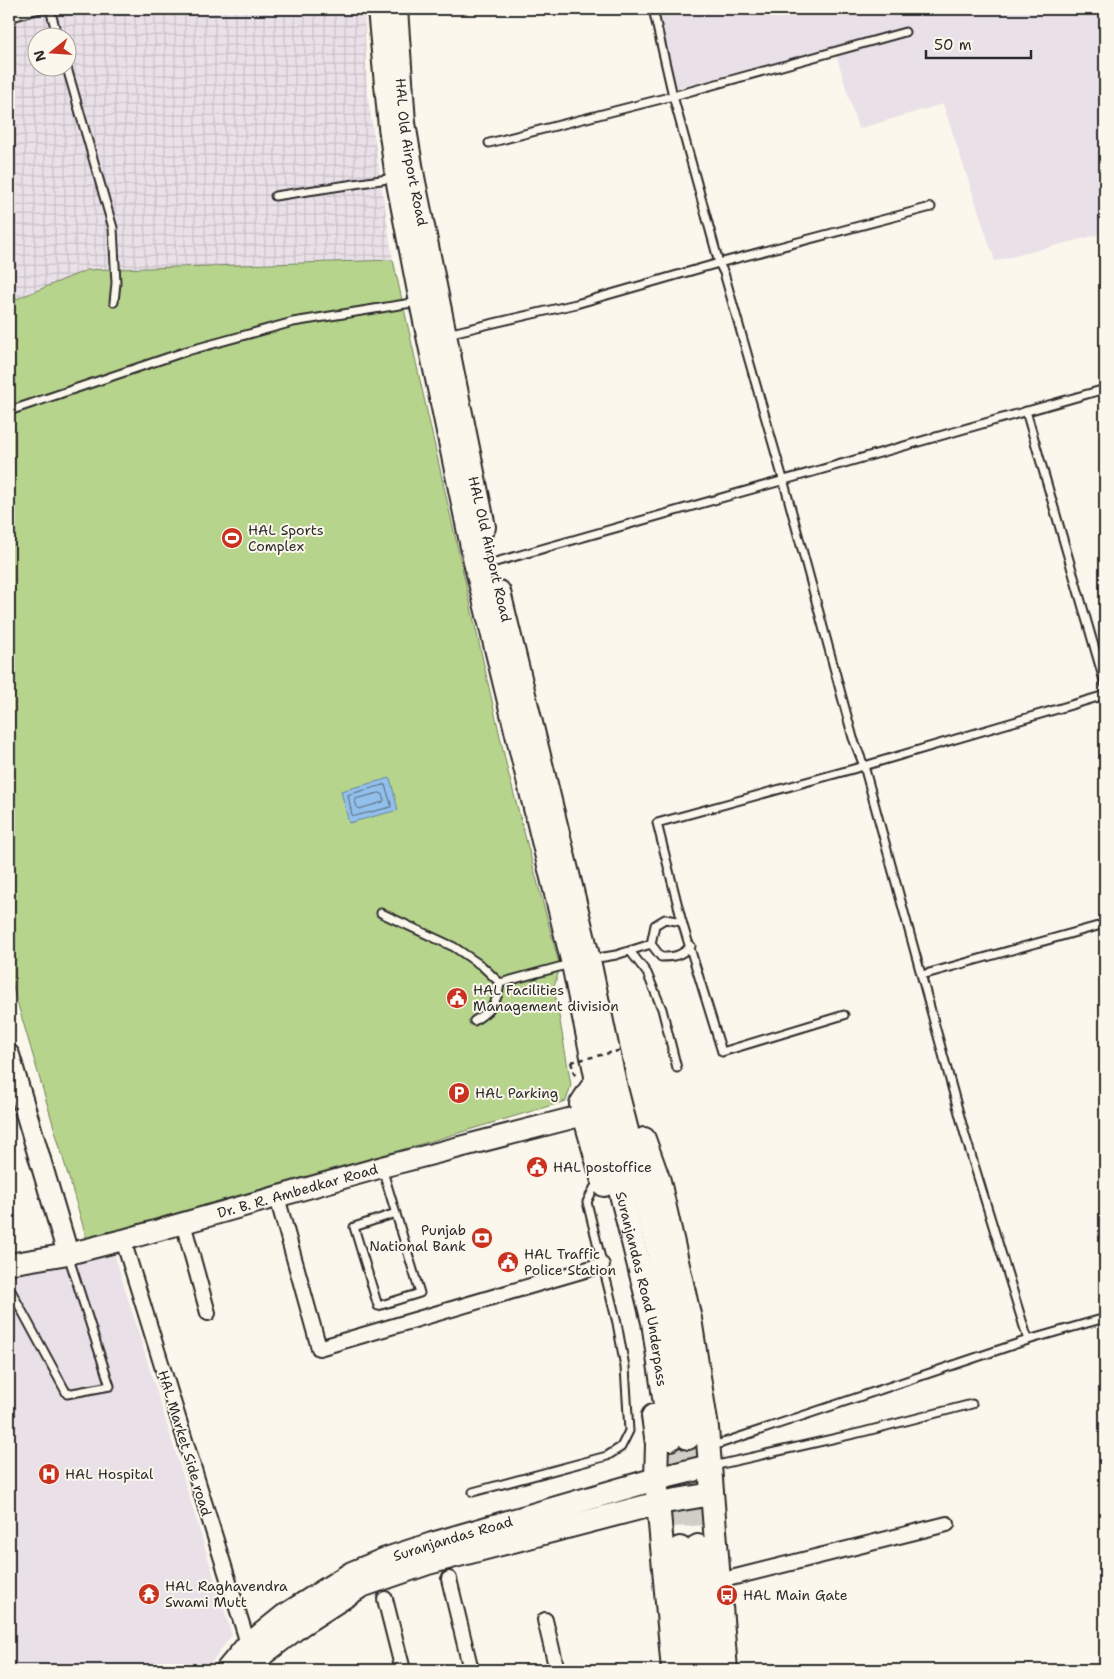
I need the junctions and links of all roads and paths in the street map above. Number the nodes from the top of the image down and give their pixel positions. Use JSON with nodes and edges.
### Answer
{"nodes":[{"id":1,"x":40,"y":9,"type":"edge"},
{"id":2,"x":50,"y":9,"type":"edge"},
{"id":3,"x":378,"y":9,"type":"edge"},
{"id":4,"x":396,"y":9,"type":"edge"},
{"id":5,"x":653,"y":9,"type":"edge"},
{"id":6,"x":9,"y":18,"type":"edge"},
{"id":7,"x":55,"y":28,"type":"edge"},
{"id":8,"x":905,"y":32,"type":"dead end"},
{"id":9,"x":70,"y":78,"type":"edge"},
{"id":10,"x":673,"y":96,"type":"junction"},
{"id":11,"x":489,"y":143,"type":"dead end"},
{"id":12,"x":397,"y":178,"type":"junction"},
{"id":13,"x":275,"y":196,"type":"dead end"},
{"id":14,"x":931,"y":207,"type":"dead end"},
{"id":15,"x":719,"y":263,"type":"junction"},
{"id":16,"x":114,"y":302,"type":"dead end"},
{"id":17,"x":421,"y":302,"type":"junction"},
{"id":18,"x":445,"y":335,"type":"junction"},
{"id":19,"x":1105,"y":389,"type":"edge"},
{"id":20,"x":9,"y":411,"type":"edge"},
{"id":21,"x":1026,"y":412,"type":"junction"},
{"id":22,"x":783,"y":479,"type":"junction"},
{"id":23,"x":492,"y":563,"type":"junction"},
{"id":24,"x":1105,"y":684,"type":"edge"},
{"id":25,"x":1105,"y":695,"type":"edge"},
{"id":26,"x":864,"y":766,"type":"junction"},
{"id":27,"x":381,"y":913,"type":"dead end"},
{"id":28,"x":682,"y":922,"type":"junction"},
{"id":29,"x":1105,"y":924,"type":"edge"},
{"id":30,"x":651,"y":944,"type":"junction"},
{"id":31,"x":690,"y":946,"type":"junction"},
{"id":32,"x":630,"y":950,"type":"junction"},
{"id":33,"x":581,"y":962,"type":"junction"},
{"id":34,"x":922,"y":975,"type":"junction"},
{"id":35,"x":500,"y":983,"type":"junction"},
{"id":36,"x":844,"y":1015,"type":"dead end"},
{"id":37,"x":474,"y":1021,"type":"dead end"},
{"id":38,"x":622,"y":1050,"type":"dead end"},
{"id":39,"x":9,"y":1054,"type":"edge"},
{"id":40,"x":677,"y":1068,"type":"dead end"},
{"id":41,"x":596,"y":1083,"type":"junction"},
{"id":42,"x":584,"y":1115,"type":"junction"},
{"id":43,"x":382,"y":1167,"type":"junction"},
{"id":44,"x":604,"y":1184,"type":"junction"},
{"id":45,"x":277,"y":1196,"type":"junction"},
{"id":46,"x":396,"y":1213,"type":"junction"},
{"id":47,"x":183,"y":1223,"type":"junction"},
{"id":48,"x":123,"y":1240,"type":"junction"},
{"id":49,"x":68,"y":1254,"type":"junction"},
{"id":50,"x":9,"y":1264,"type":"edge"},
{"id":51,"x":602,"y":1266,"type":"junction"},
{"id":52,"x":9,"y":1287,"type":"edge"},
{"id":53,"x":208,"y":1313,"type":"dead end"},
{"id":54,"x":1105,"y":1318,"type":"edge"},
{"id":55,"x":1028,"y":1340,"type":"junction"},
{"id":56,"x":972,"y":1404,"type":"dead end"},
{"id":57,"x":689,"y":1440,"type":"junction"},
{"id":58,"x":710,"y":1466,"type":"junction"},
{"id":59,"x":656,"y":1480,"type":"junction"},
{"id":60,"x":473,"y":1492,"type":"dead end"},
{"id":61,"x":712,"y":1494,"type":"junction"},
{"id":62,"x":660,"y":1504,"type":"junction"},
{"id":63,"x":947,"y":1524,"type":"dead end"},
{"id":64,"x":449,"y":1579,"type":"dead end"},
{"id":65,"x":719,"y":1581,"type":"junction"},
{"id":66,"x":386,"y":1599,"type":"dead end"},
{"id":67,"x":545,"y":1620,"type":"dead end"},
{"id":68,"x":251,"y":1660,"type":"edge"},
{"id":69,"x":227,"y":1670,"type":"edge"},
{"id":70,"x":403,"y":1670,"type":"edge"},
{"id":71,"x":471,"y":1670,"type":"edge"},
{"id":72,"x":557,"y":1670,"type":"edge"},
{"id":73,"x":674,"y":1670,"type":"edge"},
{"id":74,"x":690,"y":1670,"type":"edge"},
{"id":75,"x":709,"y":1670,"type":"edge"},
{"id":76,"x":726,"y":1670,"type":"edge"}],
"edges":[{"from":1,"to":6,"type":"lane"},
{"from":2,"to":7,"type":"lane"},
{"from":3,"to":12,"type":"main road","name":"HAL Old Airport Road"},
{"from":4,"to":18,"type":"main road","name":"HAL Old Airport Road"},
{"from":5,"to":10,"type":"lane"},
{"from":8,"to":10,"type":"lane"},
{"from":9,"to":16,"type":"lane"},
{"from":10,"to":11,"type":"lane"},
{"from":10,"to":15,"type":"lane"},
{"from":12,"to":13,"type":"lane"},
{"from":12,"to":17,"type":"main road","name":"HAL Old Airport Road"},
{"from":14,"to":15,"type":"lane"},
{"from":15,"to":18,"type":"lane"},
{"from":15,"to":22,"type":"lane"},
{"from":17,"to":20,"type":"lane"},
{"from":17,"to":33,"type":"main road","name":"HAL Old Airport Road"},
{"from":18,"to":23,"type":"main road","name":"HAL Old Airport Road"},
{"from":19,"to":21,"type":"lane"},
{"from":21,"to":22,"type":"lane"},
{"from":21,"to":24,"type":"lane"},
{"from":22,"to":23,"type":"lane"},
{"from":22,"to":26,"type":"lane"},
{"from":23,"to":33,"type":"main road","name":"HAL Old Airport Road"},
{"from":25,"to":26,"type":"lane"},
{"from":26,"to":28,"type":"lane"},
{"from":26,"to":34,"type":"lane"},
{"from":27,"to":35,"type":"lane"},
{"from":28,"to":30,"type":"lane"},
{"from":28,"to":31,"type":"lane"},
{"from":29,"to":34,"type":"lane"},
{"from":30,"to":31,"type":"lane"},
{"from":30,"to":32,"type":"lane"},
{"from":31,"to":36,"type":"lane"},
{"from":32,"to":33,"type":"lane"},
{"from":32,"to":40,"type":"lane"},
{"from":33,"to":35,"type":"lane"},
{"from":33,"to":41,"type":"main road","name":"HAL Old Airport Road"},
{"from":34,"to":55,"type":"lane"},
{"from":35,"to":37,"type":"lane"},
{"from":38,"to":41,"type":"path","bridge":true},
{"from":39,"to":49,"type":"street"},
{"from":41,"to":42,"type":"main road"},
{"from":41,"to":57,"type":"main road","name":"Suranjandas Road Underpass"},
{"from":41,"to":57,"type":"main road"},
{"from":42,"to":43,"type":"street","name":"Dr. B. R. Ambedkar Road"},
{"from":42,"to":44,"type":"main road"},
{"from":43,"to":45,"type":"street","name":"Dr. B. R. Ambedkar Road"},
{"from":43,"to":46,"type":"lane"},
{"from":44,"to":51,"type":"lane"},
{"from":44,"to":59,"type":"main road"},
{"from":45,"to":47,"type":"street","name":"Dr. B. R. Ambedkar Road"},
{"from":45,"to":51,"type":"street"},
{"from":46,"to":46,"type":"lane"},
{"from":47,"to":48,"type":"street","name":"Dr. B. R. Ambedkar Road"},
{"from":47,"to":53,"type":"street"},
{"from":48,"to":49,"type":"street","name":"Dr. B. R. Ambedkar Road"},
{"from":48,"to":68,"type":"street","name":"HAL Market Side road"},
{"from":49,"to":50,"type":"street","name":"Dr. B. R. Ambedkar Road"},
{"from":49,"to":52,"type":"lane"},
{"from":51,"to":60,"type":"lane"},
{"from":54,"to":55,"type":"lane"},
{"from":55,"to":57,"type":"lane"},
{"from":56,"to":58,"type":"lane"},
{"from":57,"to":58,"type":"main road"},
{"from":58,"to":59,"type":"main road","name":"Suranjandas Road"},
{"from":58,"to":61,"type":"main road"},
{"from":59,"to":62,"type":"main road"},
{"from":59,"to":68,"type":"main road","name":"Suranjandas Road"},
{"from":61,"to":62,"type":"main road","name":"Suranjandas Road"},
{"from":61,"to":65,"type":"main road"},
{"from":62,"to":68,"type":"main road","name":"Suranjandas Road"},
{"from":62,"to":73,"type":"main road"},
{"from":63,"to":65,"type":"street"},
{"from":64,"to":71,"type":"street"},
{"from":65,"to":76,"type":"main road"},
{"from":66,"to":70,"type":"street"},
{"from":67,"to":72,"type":"street"},
{"from":68,"to":69,"type":"main road","name":"Suranjandas Road"},
{"from":74,"to":75,"type":"main road"}]}
